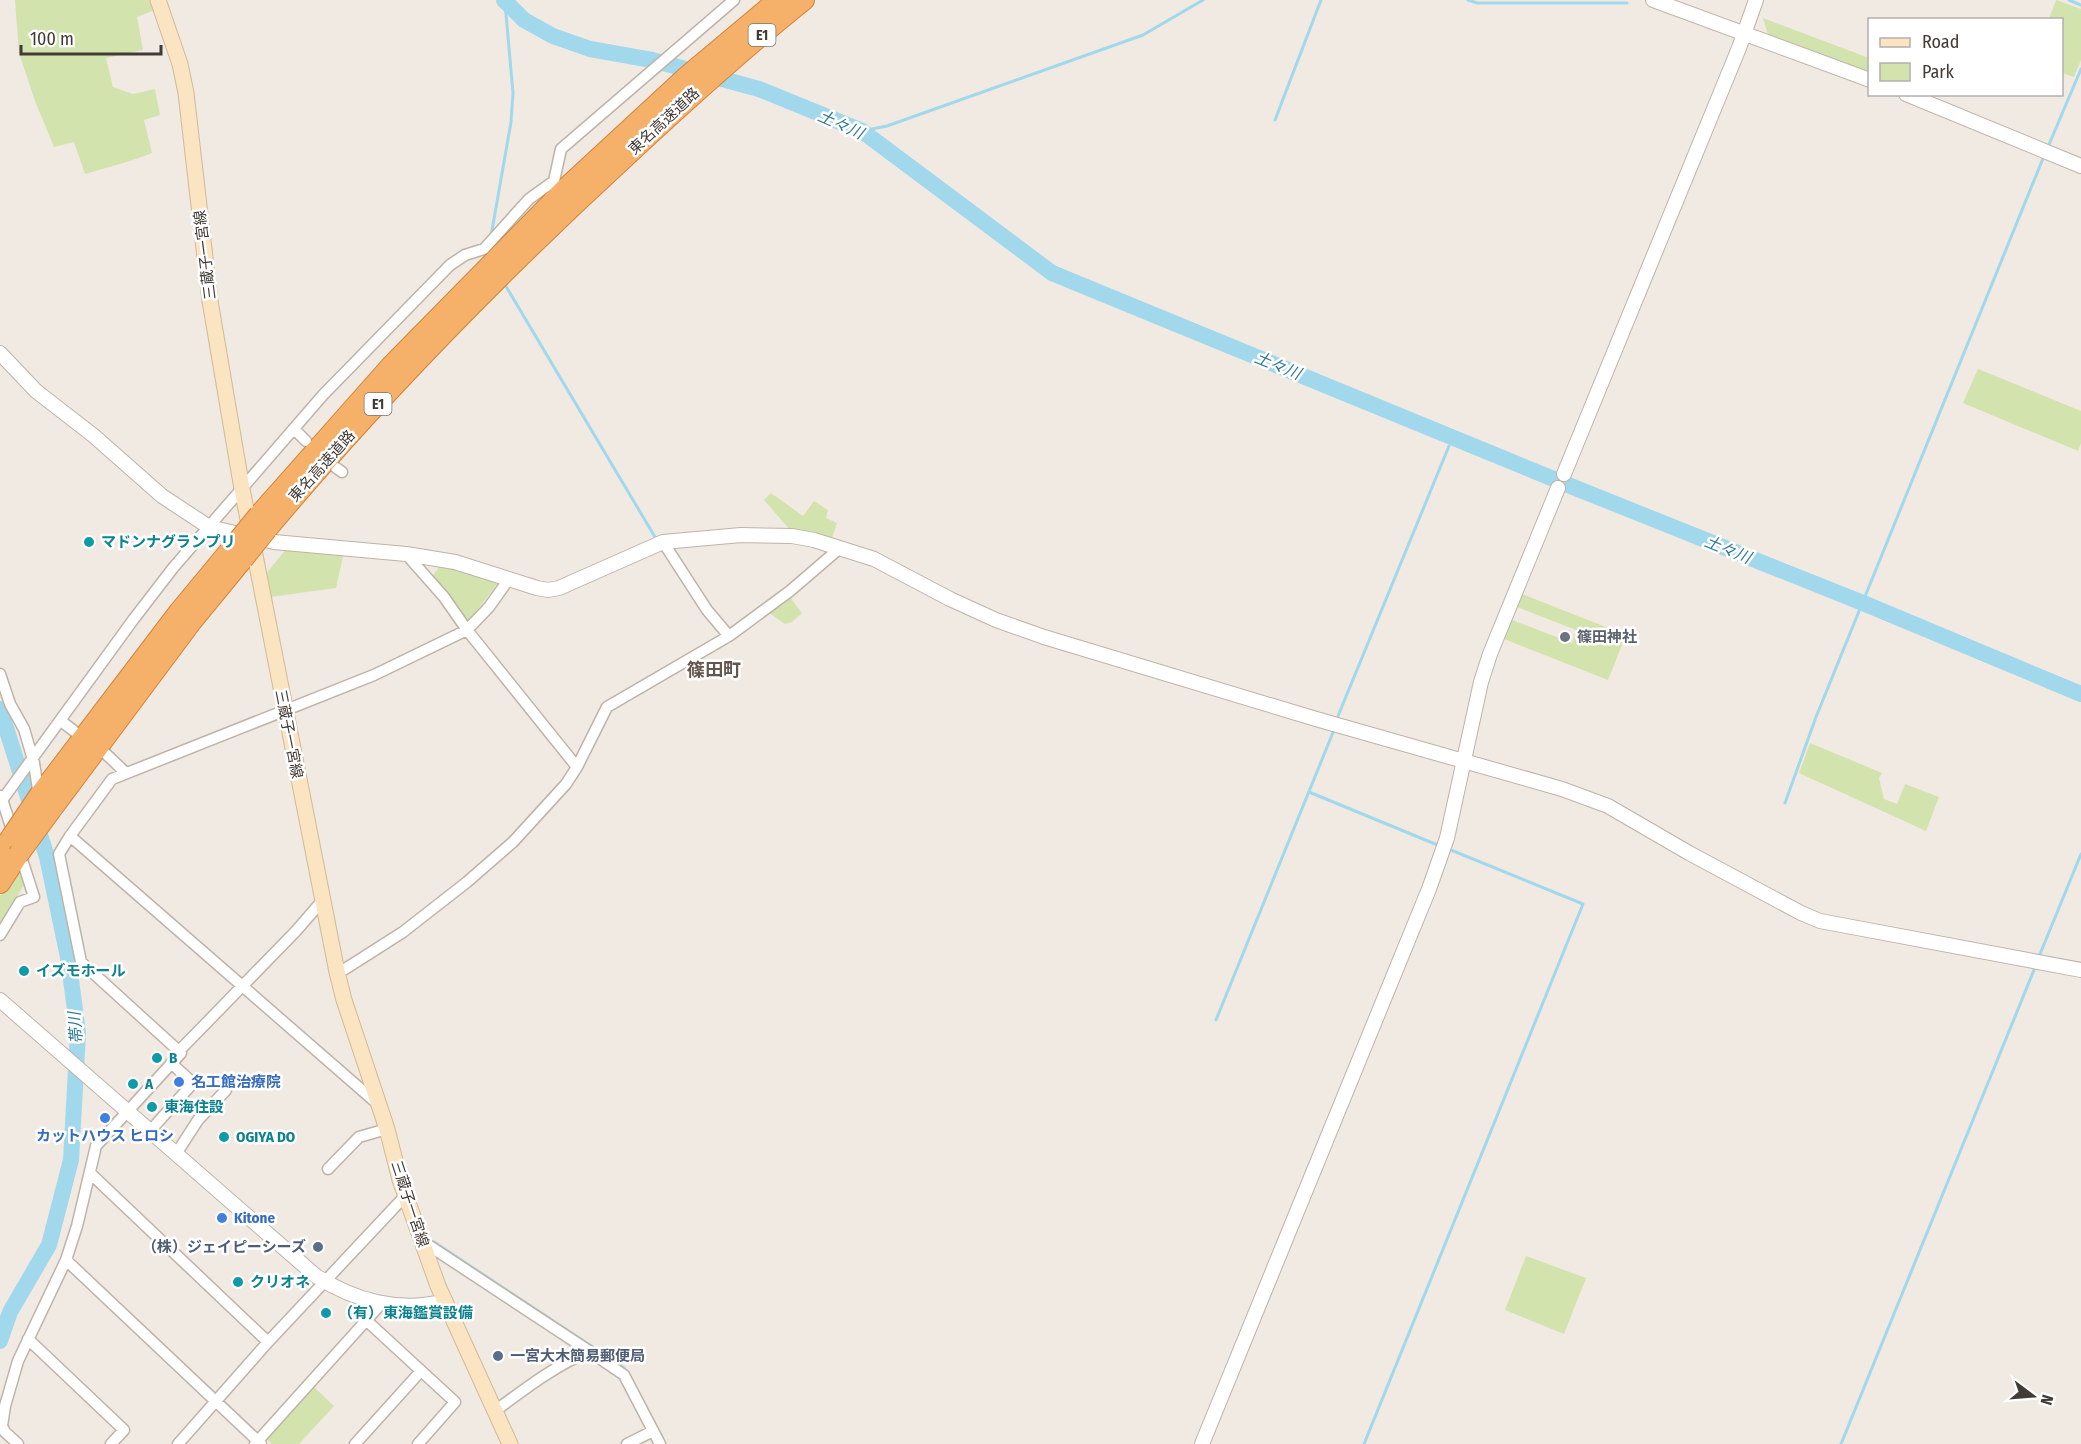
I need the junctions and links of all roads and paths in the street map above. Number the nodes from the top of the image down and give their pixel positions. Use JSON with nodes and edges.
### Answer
{"nodes":[{"id":1,"x":158,"y":0,"type":"edge"},
{"id":2,"x":734,"y":0,"type":"edge"},
{"id":3,"x":778,"y":0,"type":"edge"},
{"id":4,"x":804,"y":0,"type":"edge"},
{"id":5,"x":1653,"y":0,"type":"edge"},
{"id":6,"x":1756,"y":0,"type":"edge"},
{"id":7,"x":1744,"y":33,"type":"junction"},
{"id":8,"x":703,"y":74,"type":"junction"},
{"id":9,"x":1868,"y":80,"type":"edge"},
{"id":10,"x":1911,"y":96,"type":"edge"},
{"id":11,"x":2081,"y":166,"type":"edge"},
{"id":12,"x":573,"y":193,"type":"junction"},
{"id":13,"x":0,"y":353,"type":"edge"},
{"id":14,"x":294,"y":429,"type":"junction"},
{"id":15,"x":306,"y":441,"type":"dead end"},
{"id":16,"x":1564,"y":474,"type":"joint"},
{"id":17,"x":1558,"y":488,"type":"joint"},
{"id":18,"x":242,"y":489,"type":"junction"},
{"id":19,"x":209,"y":527,"type":"junction"},
{"id":20,"x":259,"y":527,"type":"junction"},
{"id":21,"x":663,"y":542,"type":"junction"},
{"id":22,"x":840,"y":548,"type":"junction"},
{"id":23,"x":406,"y":554,"type":"junction"},
{"id":24,"x":509,"y":579,"type":"junction"},
{"id":25,"x":466,"y":630,"type":"junction"},
{"id":26,"x":729,"y":636,"type":"junction"},
{"id":27,"x":0,"y":674,"type":"edge"},
{"id":28,"x":284,"y":711,"type":"junction"},
{"id":29,"x":61,"y":721,"type":"junction"},
{"id":30,"x":74,"y":730,"type":"dead end"},
{"id":31,"x":106,"y":754,"type":"dead end"},
{"id":32,"x":31,"y":760,"type":"junction"},
{"id":33,"x":1463,"y":760,"type":"junction"},
{"id":34,"x":577,"y":767,"type":"junction"},
{"id":35,"x":126,"y":773,"type":"junction"},
{"id":36,"x":2,"y":797,"type":"edge"},
{"id":37,"x":45,"y":803,"type":"junction"},
{"id":38,"x":69,"y":836,"type":"junction"},
{"id":39,"x":10,"y":848,"type":"edge"},
{"id":40,"x":0,"y":883,"type":"edge"},
{"id":41,"x":322,"y":901,"type":"junction"},
{"id":42,"x":0,"y":935,"type":"edge"},
{"id":43,"x":2081,"y":970,"type":"edge"},
{"id":44,"x":337,"y":972,"type":"junction"},
{"id":45,"x":241,"y":987,"type":"junction"},
{"id":46,"x":0,"y":999,"type":"edge"},
{"id":47,"x":179,"y":1051,"type":"junction"},
{"id":48,"x":171,"y":1063,"type":"junction"},
{"id":49,"x":226,"y":1090,"type":"dead end"},
{"id":50,"x":379,"y":1105,"type":"junction"},
{"id":51,"x":128,"y":1112,"type":"junction"},
{"id":52,"x":387,"y":1129,"type":"junction"},
{"id":53,"x":150,"y":1131,"type":"junction"},
{"id":54,"x":176,"y":1154,"type":"junction"},
{"id":55,"x":328,"y":1169,"type":"dead end"},
{"id":56,"x":90,"y":1173,"type":"junction"},
{"id":57,"x":406,"y":1195,"type":"junction"},
{"id":58,"x":422,"y":1241,"type":"junction"},
{"id":59,"x":66,"y":1260,"type":"junction"},
{"id":60,"x":324,"y":1281,"type":"junction"},
{"id":61,"x":445,"y":1300,"type":"junction"},
{"id":62,"x":381,"y":1304,"type":"junction"},
{"id":63,"x":367,"y":1321,"type":"junction"},
{"id":64,"x":28,"y":1339,"type":"junction"},
{"id":65,"x":268,"y":1342,"type":"junction"},
{"id":66,"x":589,"y":1350,"type":"junction"},
{"id":67,"x":421,"y":1371,"type":"junction"},
{"id":68,"x":215,"y":1402,"type":"junction"},
{"id":69,"x":495,"y":1411,"type":"junction"},
{"id":70,"x":653,"y":1431,"type":"junction"},
{"id":71,"x":258,"y":1443,"type":"edge"},
{"id":72,"x":18,"y":1444,"type":"edge"},
{"id":73,"x":111,"y":1444,"type":"edge"},
{"id":74,"x":178,"y":1444,"type":"edge"},
{"id":75,"x":356,"y":1444,"type":"edge"},
{"id":76,"x":418,"y":1444,"type":"edge"},
{"id":77,"x":510,"y":1444,"type":"edge"},
{"id":78,"x":627,"y":1444,"type":"edge"},
{"id":79,"x":660,"y":1444,"type":"edge"},
{"id":80,"x":1202,"y":1444,"type":"edge"}],
"edges":[{"from":1,"to":18,"type":"main road","name":"三蔵子一宮線"},
{"from":2,"to":14,"type":"street"},
{"from":3,"to":8,"type":"highway","name":"東名高速道路","number":"E1"},
{"from":4,"to":8,"type":"highway","name":"東名高速道路","number":"E1"},
{"from":5,"to":7,"type":"street"},
{"from":6,"to":7,"type":"street"},
{"from":7,"to":9,"type":"street"},
{"from":7,"to":16,"type":"street"},
{"from":8,"to":12,"type":"highway","name":"東名高速道路","number":"E1"},
{"from":8,"to":12,"type":"highway","name":"東名高速道路","number":"E1"},
{"from":10,"to":11,"type":"street"},
{"from":12,"to":20,"type":"highway","name":"東名高速道路","number":"E1"},
{"from":13,"to":19,"type":"street"},
{"from":14,"to":15,"type":"street"},
{"from":14,"to":18,"type":"street"},
{"from":16,"to":17,"type":"street"},
{"from":17,"to":33,"type":"street"},
{"from":18,"to":19,"type":"street"},
{"from":18,"to":20,"type":"main road","name":"三蔵子一宮線"},
{"from":19,"to":20,"type":"street"},
{"from":19,"to":29,"type":"street"},
{"from":20,"to":23,"type":"street"},
{"from":20,"to":28,"type":"main road","name":"三蔵子一宮線"},
{"from":20,"to":37,"type":"highway","name":"東名高速道路","number":"E1","bridge":true},
{"from":21,"to":22,"type":"street"},
{"from":21,"to":24,"type":"street"},
{"from":21,"to":26,"type":"street"},
{"from":22,"to":26,"type":"street"},
{"from":22,"to":33,"type":"street"},
{"from":23,"to":24,"type":"street"},
{"from":23,"to":25,"type":"street"},
{"from":24,"to":25,"type":"street"},
{"from":25,"to":28,"type":"street"},
{"from":25,"to":34,"type":"street"},
{"from":26,"to":34,"type":"street"},
{"from":27,"to":32,"type":"street"},
{"from":28,"to":35,"type":"street"},
{"from":28,"to":41,"type":"main road","name":"三蔵子一宮線"},
{"from":29,"to":30,"type":"street"},
{"from":29,"to":32,"type":"street"},
{"from":31,"to":35,"type":"street"},
{"from":32,"to":36,"type":"street"},
{"from":32,"to":37,"type":"street"},
{"from":33,"to":43,"type":"street"},
{"from":33,"to":80,"type":"street"},
{"from":34,"to":44,"type":"street"},
{"from":35,"to":38,"type":"street"},
{"from":36,"to":42,"type":"street"},
{"from":37,"to":39,"type":"highway","name":"東名高速道路","bridge":true},
{"from":38,"to":45,"type":"street"},
{"from":38,"to":47,"type":"street"},
{"from":39,"to":40,"type":"highway","name":"東名高速道路"},
{"from":41,"to":44,"type":"main road","name":"三蔵子一宮線"},
{"from":41,"to":45,"type":"street"},
{"from":44,"to":50,"type":"main road","name":"三蔵子一宮線"},
{"from":45,"to":47,"type":"street"},
{"from":45,"to":50,"type":"street"},
{"from":46,"to":51,"type":"street"},
{"from":47,"to":48,"type":"street"},
{"from":48,"to":51,"type":"street"},
{"from":48,"to":53,"type":"street"},
{"from":49,"to":54,"type":"street"},
{"from":50,"to":52,"type":"main road","name":"三蔵子一宮線"},
{"from":51,"to":53,"type":"street"},
{"from":51,"to":56,"type":"street"},
{"from":52,"to":55,"type":"street"},
{"from":52,"to":57,"type":"main road","name":"三蔵子一宮線"},
{"from":53,"to":54,"type":"street"},
{"from":54,"to":60,"type":"street"},
{"from":56,"to":59,"type":"street"},
{"from":56,"to":65,"type":"street"},
{"from":57,"to":58,"type":"main road","name":"三蔵子一宮線"},
{"from":57,"to":60,"type":"street"},
{"from":58,"to":61,"type":"main road","name":"三蔵子一宮線"},
{"from":58,"to":66,"type":"street"},
{"from":59,"to":64,"type":"street"},
{"from":59,"to":68,"type":"street"},
{"from":60,"to":62,"type":"street"},
{"from":60,"to":65,"type":"street"},
{"from":61,"to":62,"type":"street"},
{"from":61,"to":69,"type":"main road","name":"三蔵子一宮線"},
{"from":62,"to":63,"type":"street"},
{"from":63,"to":67,"type":"street"},
{"from":63,"to":71,"type":"street"},
{"from":64,"to":72,"type":"street"},
{"from":64,"to":73,"type":"street"},
{"from":65,"to":68,"type":"street"},
{"from":66,"to":69,"type":"street"},
{"from":66,"to":70,"type":"street"},
{"from":67,"to":75,"type":"street"},
{"from":67,"to":76,"type":"street"},
{"from":68,"to":71,"type":"street"},
{"from":68,"to":74,"type":"street"},
{"from":69,"to":77,"type":"main road","name":"三蔵子一宮線"},
{"from":70,"to":78,"type":"street"},
{"from":70,"to":79,"type":"street"}]}
